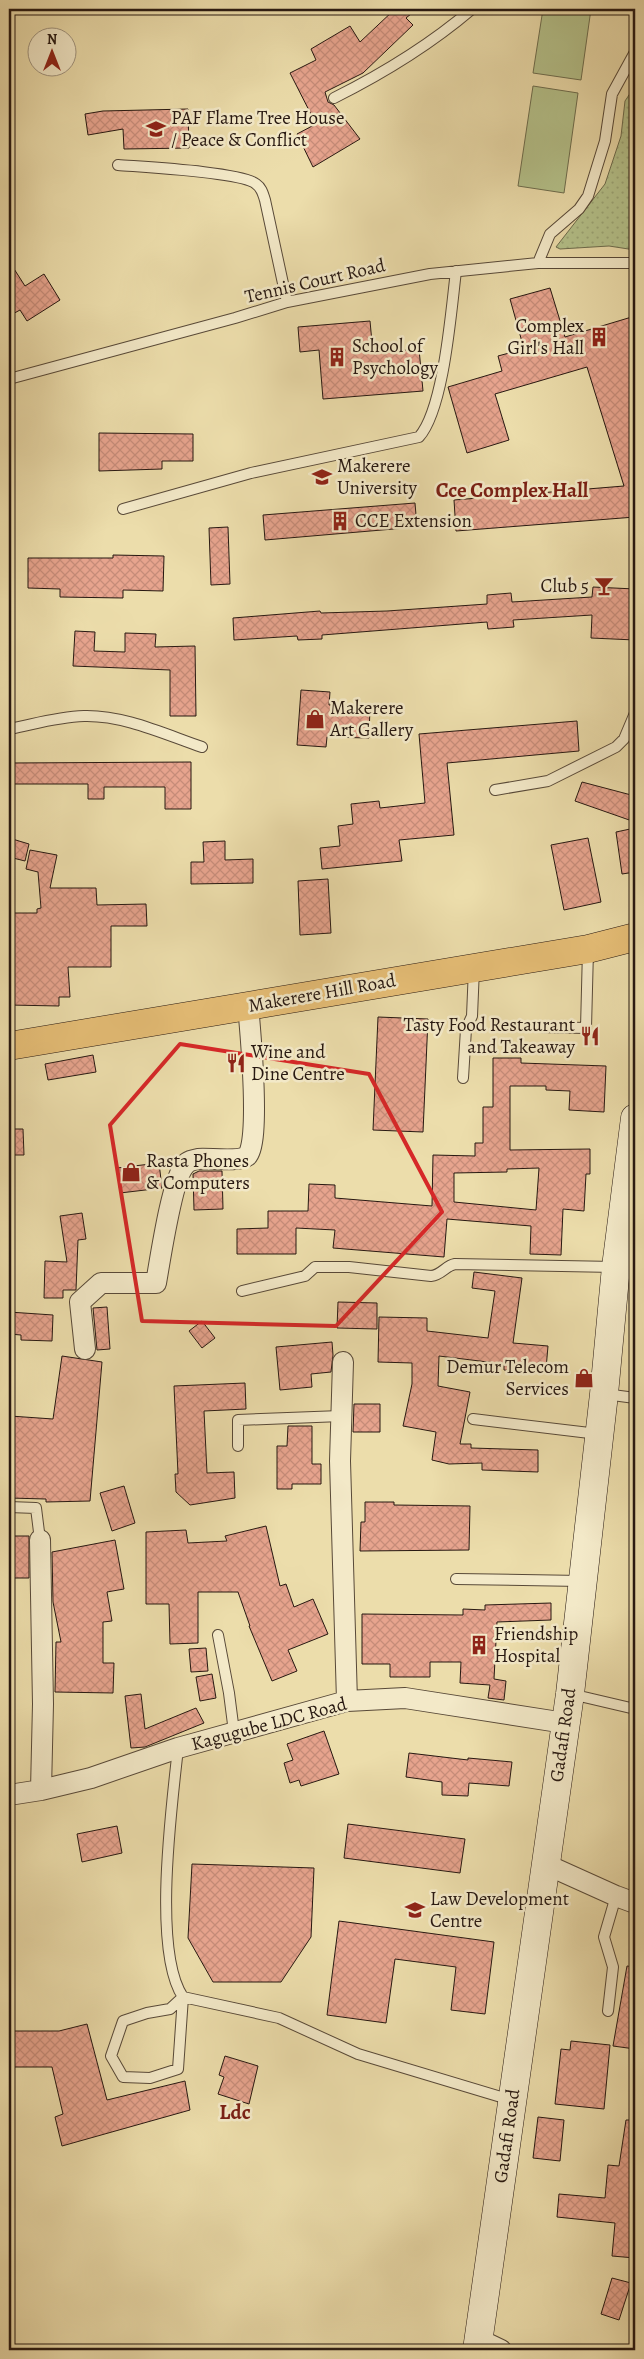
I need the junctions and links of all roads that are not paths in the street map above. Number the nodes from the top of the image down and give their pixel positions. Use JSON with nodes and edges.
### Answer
{"nodes":[{"id":1,"x":472,"y":9,"type":"edge"},
{"id":2,"x":635,"y":52,"type":"edge"},
{"id":3,"x":334,"y":98,"type":"dead end"},
{"id":4,"x":118,"y":165,"type":"dead end"},
{"id":5,"x":538,"y":263,"type":"junction"},
{"id":6,"x":635,"y":263,"type":"edge"},
{"id":7,"x":456,"y":271,"type":"junction"},
{"id":8,"x":286,"y":302,"type":"junction"},
{"id":9,"x":9,"y":378,"type":"edge"},
{"id":10,"x":123,"y":509,"type":"dead end"},
{"id":11,"x":635,"y":713,"type":"edge"},
{"id":12,"x":9,"y":729,"type":"edge"},
{"id":13,"x":202,"y":747,"type":"dead end"},
{"id":14,"x":495,"y":790,"type":"dead end"},
{"id":15,"x":635,"y":920,"type":"edge"},
{"id":16,"x":635,"y":938,"type":"edge"},
{"id":17,"x":588,"y":949,"type":"junction"},
{"id":18,"x":474,"y":967,"type":"junction"},
{"id":19,"x":248,"y":1005,"type":"junction"},
{"id":20,"x":538,"y":1027,"type":"dead end"},
{"id":21,"x":9,"y":1029,"type":"edge"},
{"id":22,"x":9,"y":1046,"type":"edge"},
{"id":23,"x":463,"y":1078,"type":"dead end"},
{"id":24,"x":635,"y":1118,"type":"edge"},
{"id":25,"x":616,"y":1267,"type":"junction"},
{"id":26,"x":242,"y":1291,"type":"dead end"},
{"id":27,"x":85,"y":1349,"type":"dead end"},
{"id":28,"x":343,"y":1362,"type":"dead end"},
{"id":29,"x":604,"y":1394,"type":"junction"},
{"id":30,"x":635,"y":1398,"type":"edge"},
{"id":31,"x":341,"y":1416,"type":"junction"},
{"id":32,"x":473,"y":1419,"type":"dead end"},
{"id":33,"x":599,"y":1434,"type":"junction"},
{"id":34,"x":238,"y":1446,"type":"dead end"},
{"id":35,"x":9,"y":1507,"type":"edge"},
{"id":36,"x":40,"y":1540,"type":"joint"},
{"id":37,"x":456,"y":1579,"type":"dead end"},
{"id":38,"x":582,"y":1581,"type":"junction"},
{"id":39,"x":218,"y":1635,"type":"dead end"},
{"id":40,"x":570,"y":1694,"type":"junction"},
{"id":41,"x":347,"y":1701,"type":"junction"},
{"id":42,"x":635,"y":1709,"type":"edge"},
{"id":43,"x":565,"y":1723,"type":"junction"},
{"id":44,"x":234,"y":1732,"type":"junction"},
{"id":45,"x":178,"y":1748,"type":"junction"},
{"id":46,"x":42,"y":1790,"type":"junction"},
{"id":47,"x":9,"y":1795,"type":"edge"},
{"id":48,"x":545,"y":1864,"type":"junction"},
{"id":49,"x":616,"y":1896,"type":"junction"},
{"id":50,"x":635,"y":1903,"type":"edge"},
{"id":51,"x":184,"y":1997,"type":"junction"},
{"id":52,"x":608,"y":2011,"type":"dead end"},
{"id":53,"x":512,"y":2100,"type":"junction"},
{"id":54,"x":486,"y":2347,"type":"edge"}],
"edges":[{"from":1,"to":3,"type":"lane"},
{"from":2,"to":5,"type":"lane"},
{"from":4,"to":8,"type":"lane"},
{"from":5,"to":6,"type":"lane","name":"Tennis Court Road"},
{"from":5,"to":7,"type":"lane","name":"Tennis Court Road"},
{"from":7,"to":8,"type":"lane","name":"Tennis Court Road"},
{"from":7,"to":10,"type":"lane"},
{"from":8,"to":9,"type":"lane","name":"Tennis Court Road"},
{"from":11,"to":14,"type":"lane"},
{"from":12,"to":13,"type":"lane"},
{"from":15,"to":21,"type":"main road","name":"Makerere Hill Road"},
{"from":16,"to":17,"type":"main road","name":"Makerere Hill Road"},
{"from":17,"to":18,"type":"main road","name":"Makerere Hill Road"},
{"from":17,"to":20,"type":"lane"},
{"from":18,"to":19,"type":"main road","name":"Makerere Hill Road"},
{"from":18,"to":23,"type":"lane"},
{"from":19,"to":22,"type":"main road","name":"Makerere Hill Road"},
{"from":19,"to":27,"type":"street"},
{"from":24,"to":25,"type":"street","name":"Gadafi Road"},
{"from":25,"to":26,"type":"lane"},
{"from":25,"to":29,"type":"street","name":"Gadafi Road"},
{"from":28,"to":31,"type":"street"},
{"from":29,"to":30,"type":"lane"},
{"from":29,"to":33,"type":"street","name":"Gadafi Road"},
{"from":31,"to":34,"type":"lane"},
{"from":31,"to":41,"type":"street"},
{"from":32,"to":33,"type":"lane"},
{"from":33,"to":38,"type":"street","name":"Gadafi Road"},
{"from":35,"to":36,"type":"lane"},
{"from":36,"to":46,"type":"street"},
{"from":37,"to":38,"type":"lane"},
{"from":38,"to":40,"type":"street","name":"Gadafi Road"},
{"from":39,"to":44,"type":"lane"},
{"from":40,"to":42,"type":"lane"},
{"from":40,"to":43,"type":"street","name":"Gadafi Road"},
{"from":41,"to":43,"type":"street","name":"Kagugube LDC Road"},
{"from":41,"to":44,"type":"street","name":"Kagugube LDC Road"},
{"from":43,"to":48,"type":"street","name":"Gadafi Road"},
{"from":44,"to":45,"type":"street","name":"Kagugube LDC Road"},
{"from":45,"to":46,"type":"street","name":"Kagugube LDC Road"},
{"from":45,"to":51,"type":"lane"},
{"from":46,"to":47,"type":"street","name":"Kagugube LDC Road"},
{"from":48,"to":49,"type":"street"},
{"from":48,"to":53,"type":"street","name":"Gadafi Road"},
{"from":49,"to":50,"type":"street"},
{"from":49,"to":52,"type":"lane"},
{"from":51,"to":51,"type":"lane"},
{"from":51,"to":53,"type":"lane"},
{"from":53,"to":54,"type":"street","name":"Gadafi Road"}]}
